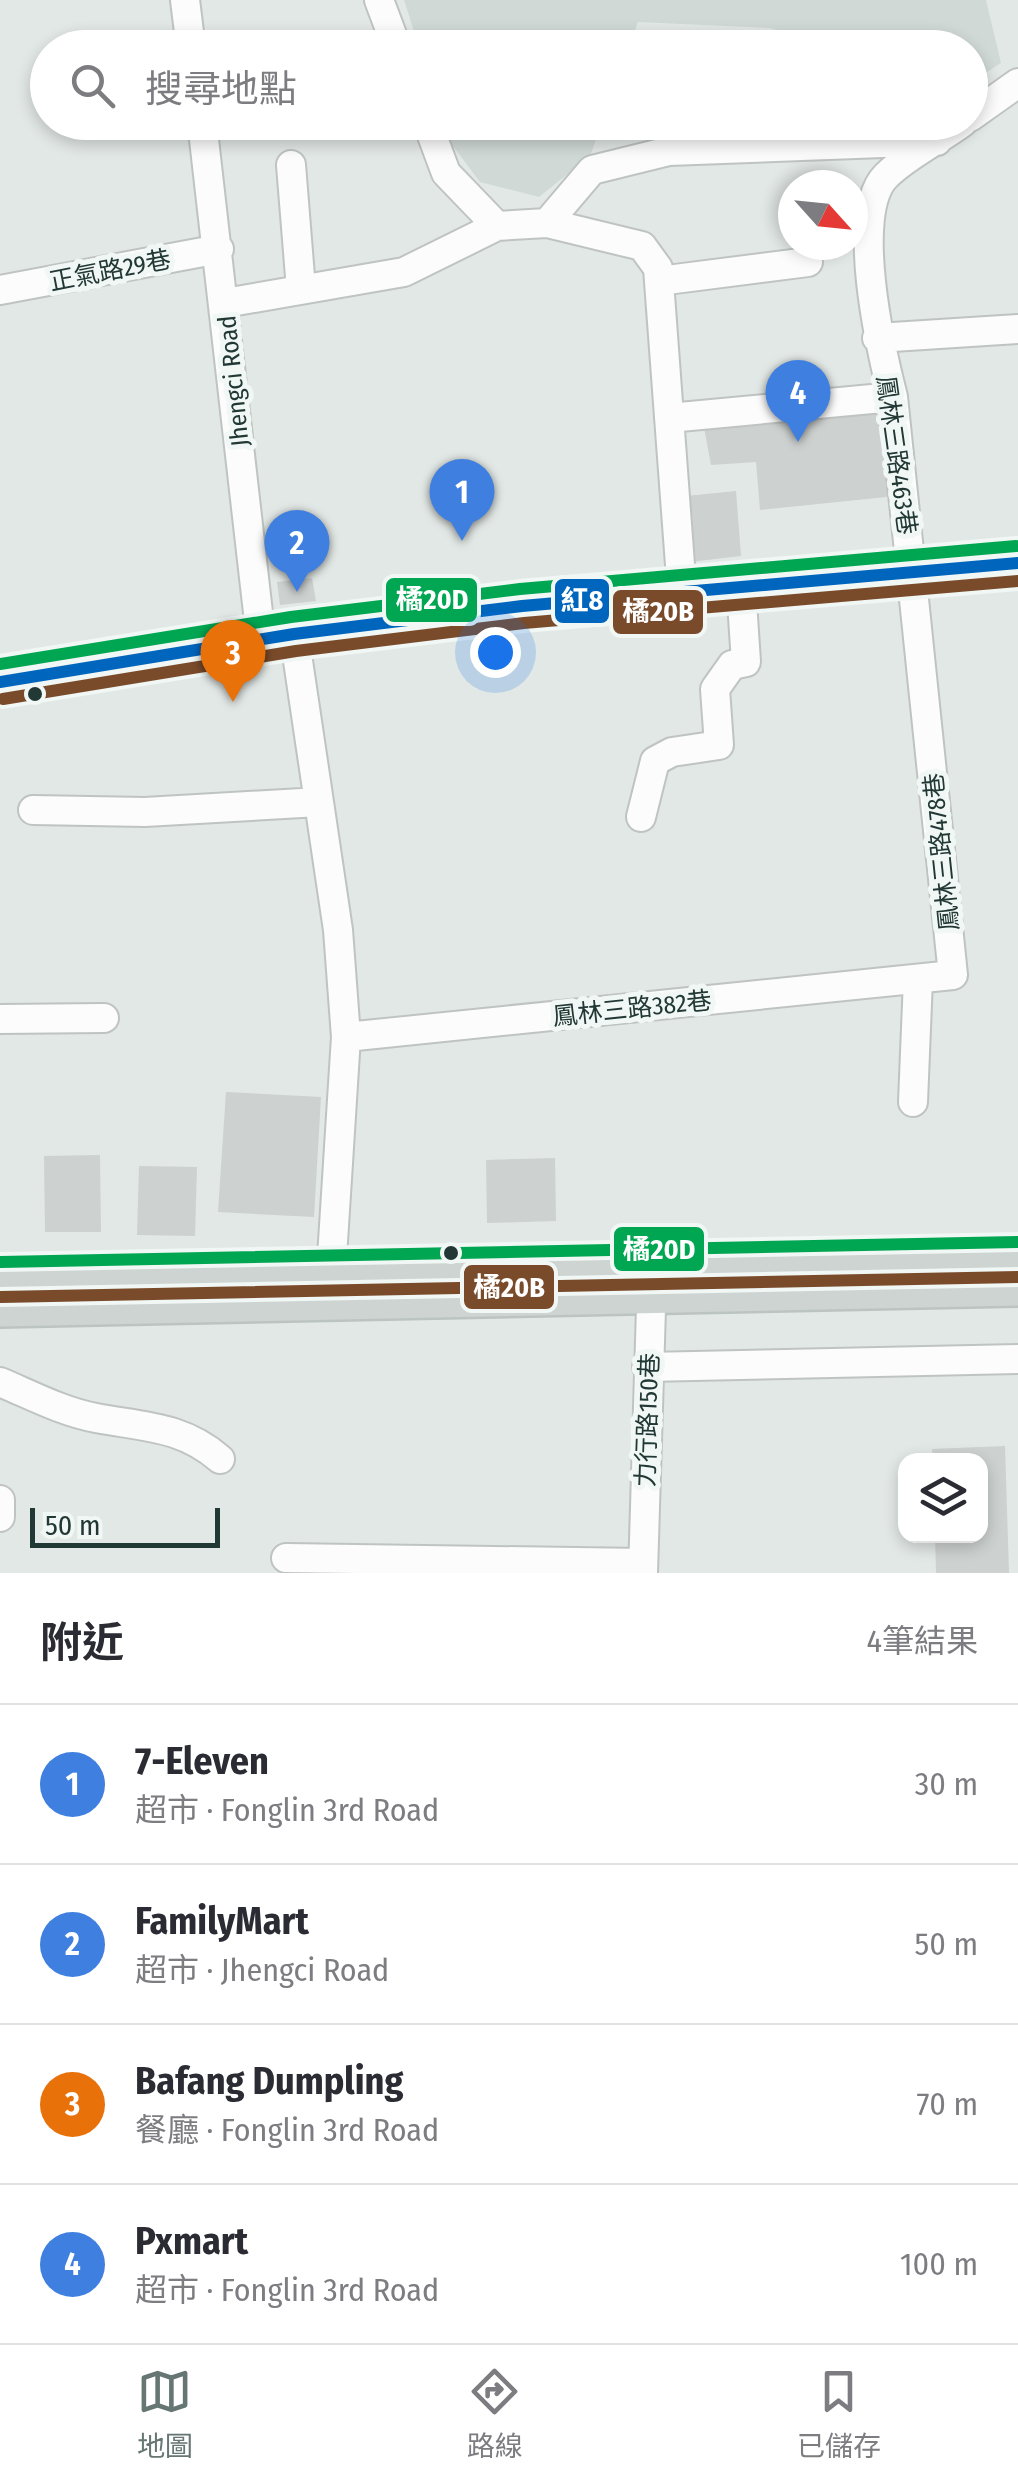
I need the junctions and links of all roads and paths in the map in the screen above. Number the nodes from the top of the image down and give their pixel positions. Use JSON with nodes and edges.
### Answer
{"nodes":[{"id":1,"x":185,"y":0,"type":"edge"},
{"id":2,"x":379,"y":0,"type":"edge"},
{"id":3,"x":189,"y":30,"type":"edge"},
{"id":4,"x":391,"y":30,"type":"edge"},
{"id":5,"x":1018,"y":83,"type":"edge"},
{"id":6,"x":988,"y":104,"type":"edge"},
{"id":7,"x":204,"y":140,"type":"edge"},
{"id":8,"x":434,"y":140,"type":"edge"},
{"id":9,"x":938,"y":141,"type":"joint"},
{"id":10,"x":292,"y":165,"type":"dead end"},
{"id":11,"x":546,"y":223,"type":"junction"},
{"id":12,"x":496,"y":226,"type":"junction"},
{"id":13,"x":219,"y":249,"type":"junction"},
{"id":14,"x":808,"y":262,"type":"dead end"},
{"id":15,"x":659,"y":281,"type":"junction"},
{"id":16,"x":302,"y":289,"type":"junction"},
{"id":17,"x":0,"y":290,"type":"edge"},
{"id":18,"x":225,"y":303,"type":"junction"},
{"id":19,"x":1018,"y":329,"type":"edge"},
{"id":20,"x":877,"y":338,"type":"junction"},
{"id":21,"x":894,"y":397,"type":"junction"},
{"id":22,"x":669,"y":418,"type":"junction"},
{"id":23,"x":1018,"y":563,"type":"edge"},
{"id":24,"x":913,"y":572,"type":"junction"},
{"id":25,"x":741,"y":587,"type":"junction"},
{"id":26,"x":682,"y":592,"type":"junction"},
{"id":27,"x":294,"y":634,"type":"junction"},
{"id":28,"x":261,"y":640,"type":"junction"},
{"id":29,"x":0,"y":682,"type":"edge"},
{"id":30,"x":319,"y":802,"type":"junction"},
{"id":31,"x":33,"y":810,"type":"dead end"},
{"id":32,"x":641,"y":817,"type":"dead end"},
{"id":33,"x":918,"y":979,"type":"junction"},
{"id":34,"x":104,"y":1018,"type":"dead end"},
{"id":35,"x":0,"y":1019,"type":"edge"},
{"id":36,"x":346,"y":1037,"type":"junction"},
{"id":37,"x":913,"y":1102,"type":"dead end"},
{"id":38,"x":1018,"y":1259,"type":"edge"},
{"id":39,"x":331,"y":1273,"type":"junction"},
{"id":40,"x":0,"y":1280,"type":"edge"},
{"id":41,"x":652,"y":1281,"type":"junction"},
{"id":42,"x":1018,"y":1288,"type":"edge"},
{"id":43,"x":0,"y":1309,"type":"edge"},
{"id":44,"x":1018,"y":1359,"type":"edge"},
{"id":45,"x":647,"y":1366,"type":"junction"},
{"id":46,"x":0,"y":1382,"type":"edge"},
{"id":47,"x":220,"y":1459,"type":"dead end"},
{"id":48,"x":0,"y":1500,"type":"edge"},
{"id":49,"x":0,"y":1517,"type":"edge"},
{"id":50,"x":286,"y":1558,"type":"dead end"},
{"id":51,"x":643,"y":1568,"type":"edge"}],
"edges":[{"from":1,"to":3,"type":"street"},
{"from":2,"to":4,"type":"street"},
{"from":5,"to":6,"type":"street"},
{"from":7,"to":13,"type":"street","name":"Jhengci Road"},
{"from":8,"to":12,"type":"street"},
{"from":9,"to":11,"type":"street"},
{"from":9,"to":20,"type":"street","name":"鳳林三路463巷"},
{"from":10,"to":16,"type":"street"},
{"from":11,"to":12,"type":"street"},
{"from":11,"to":15,"type":"street"},
{"from":12,"to":16,"type":"street"},
{"from":13,"to":17,"type":"street","name":"正氣路29巷"},
{"from":13,"to":18,"type":"street","name":"Jhengci Road"},
{"from":14,"to":15,"type":"street"},
{"from":15,"to":22,"type":"street"},
{"from":16,"to":18,"type":"street"},
{"from":18,"to":28,"type":"street","name":"Jhengci Road"},
{"from":19,"to":20,"type":"street","name":"鳳林三路463巷"},
{"from":20,"to":21,"type":"street","name":"鳳林三路463巷"},
{"from":21,"to":22,"type":"street"},
{"from":21,"to":24,"type":"street","name":"鳳林三路463巷"},
{"from":22,"to":26,"type":"street"},
{"from":23,"to":24,"type":"street"},
{"from":24,"to":25,"type":"street"},
{"from":24,"to":33,"type":"street","name":"鳳林三路478巷"},
{"from":25,"to":26,"type":"street"},
{"from":25,"to":32,"type":"street"},
{"from":26,"to":27,"type":"street"},
{"from":27,"to":28,"type":"street"},
{"from":27,"to":30,"type":"street"},
{"from":28,"to":29,"type":"street"},
{"from":30,"to":31,"type":"street"},
{"from":30,"to":36,"type":"street"},
{"from":33,"to":36,"type":"street","name":"鳳林三路382巷"},
{"from":33,"to":37,"type":"street"},
{"from":34,"to":35,"type":"street"},
{"from":36,"to":39,"type":"street"},
{"from":38,"to":41,"type":"main road"},
{"from":39,"to":40,"type":"main road"},
{"from":39,"to":41,"type":"main road"},
{"from":41,"to":42,"type":"main road"},
{"from":41,"to":43,"type":"main road"},
{"from":41,"to":45,"type":"street","name":"力行路150巷"},
{"from":44,"to":45,"type":"street"},
{"from":45,"to":51,"type":"street","name":"力行路150巷"},
{"from":46,"to":47,"type":"street"},
{"from":48,"to":49,"type":"street"},
{"from":50,"to":51,"type":"street"}]}
